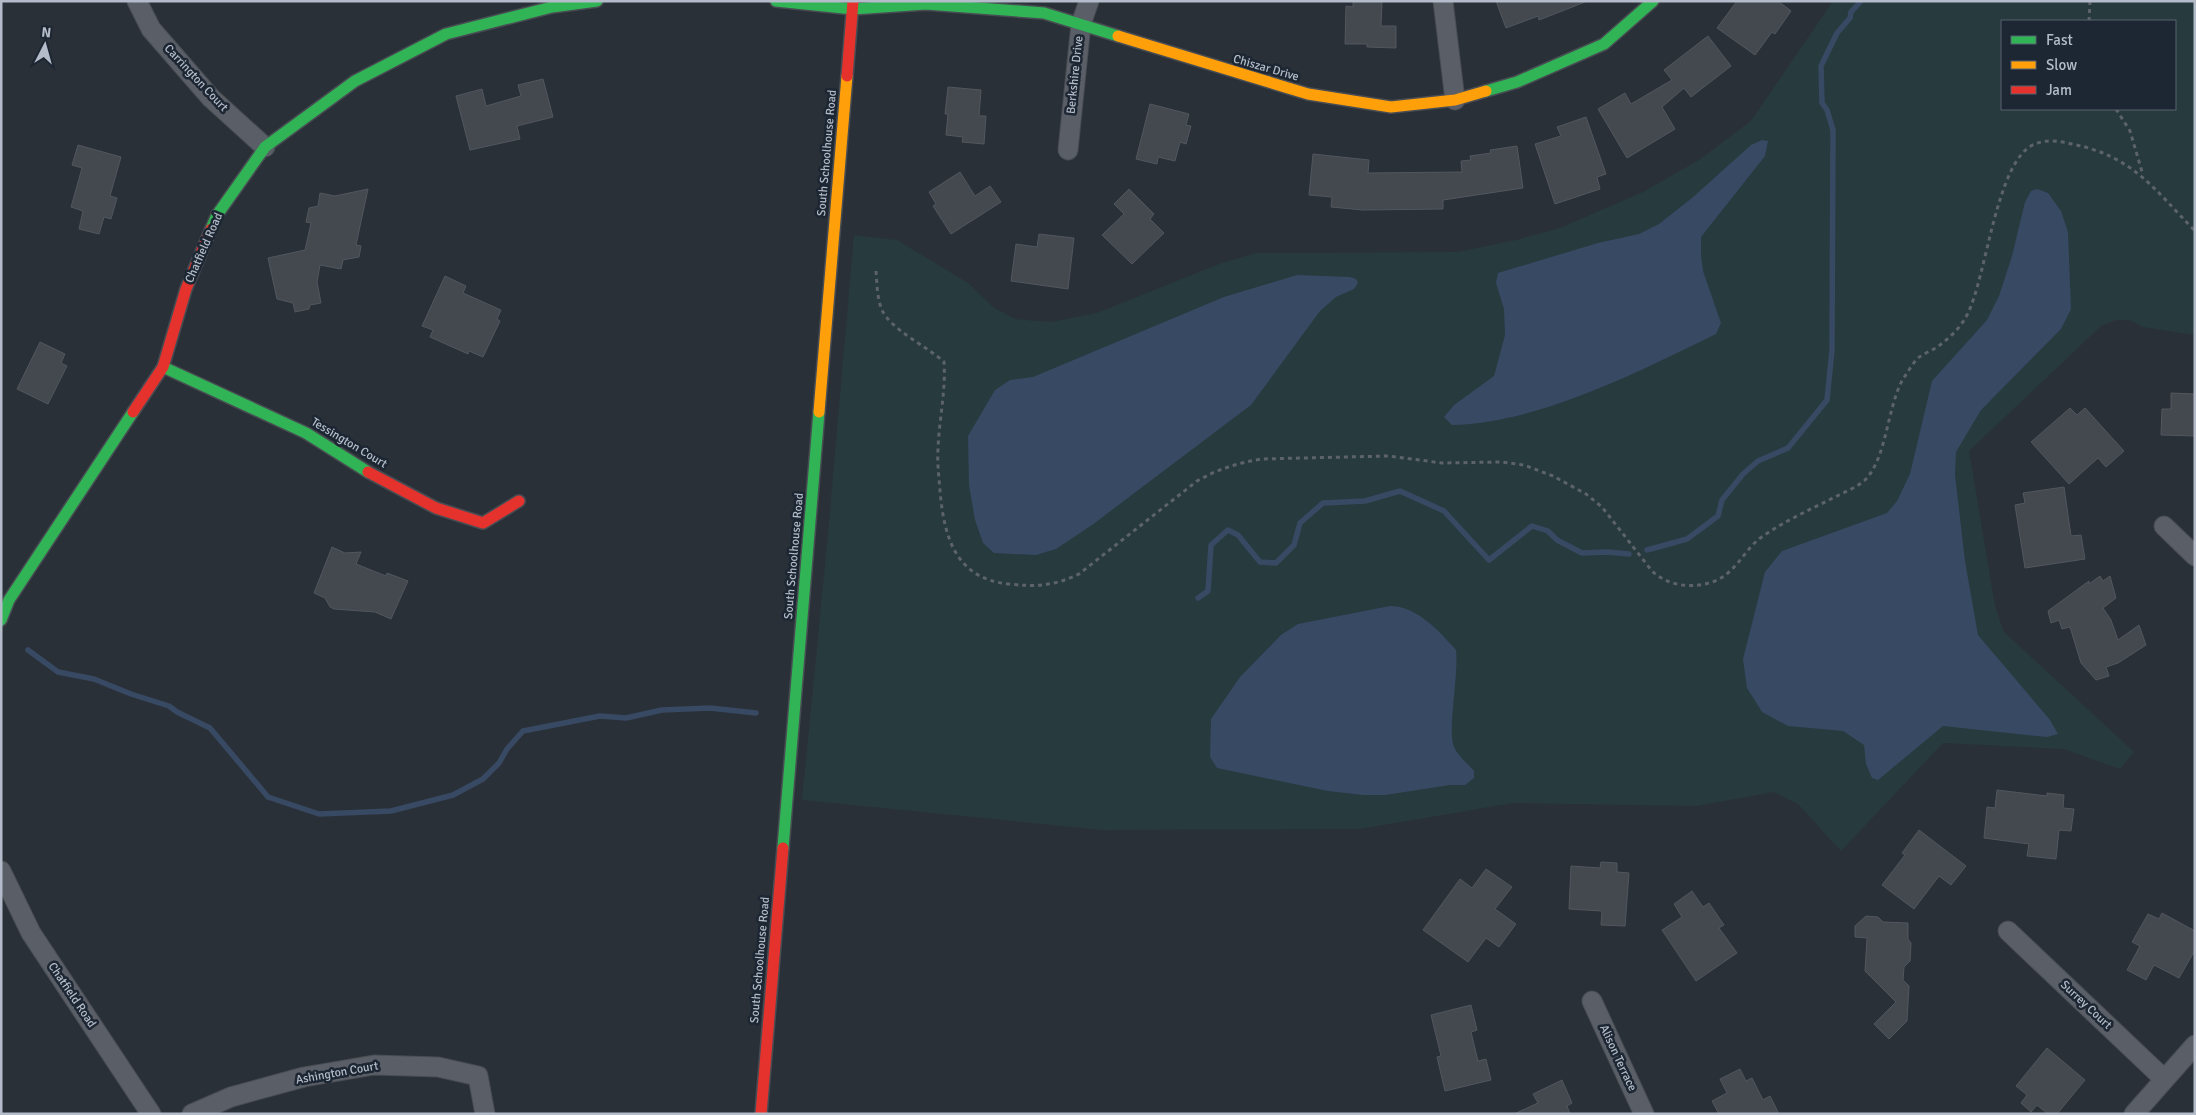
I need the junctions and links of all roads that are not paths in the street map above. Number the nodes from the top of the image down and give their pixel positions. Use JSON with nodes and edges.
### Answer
{"nodes":[{"id":1,"x":137,"y":1,"type":"edge"},
{"id":2,"x":598,"y":1,"type":"edge"},
{"id":3,"x":776,"y":1,"type":"edge"},
{"id":4,"x":1089,"y":1,"type":"edge"},
{"id":5,"x":1443,"y":1,"type":"edge"},
{"id":6,"x":1653,"y":1,"type":"edge"},
{"id":7,"x":853,"y":5,"type":"edge"},
{"id":8,"x":1080,"y":24,"type":"junction"},
{"id":9,"x":1455,"y":100,"type":"junction"},
{"id":10,"x":265,"y":147,"type":"junction"},
{"id":11,"x":1068,"y":150,"type":"dead end"},
{"id":12,"x":163,"y":367,"type":"junction"},
{"id":13,"x":519,"y":501,"type":"dead end"},
{"id":14,"x":2164,"y":526,"type":"dead end"},
{"id":15,"x":2195,"y":556,"type":"edge"},
{"id":16,"x":1,"y":620,"type":"edge"},
{"id":17,"x":1,"y":871,"type":"edge"},
{"id":18,"x":2008,"y":932,"type":"dead end"},
{"id":19,"x":1592,"y":1001,"type":"dead end"},
{"id":20,"x":2195,"y":1045,"type":"edge"},
{"id":21,"x":2164,"y":1079,"type":"junction"},
{"id":22,"x":151,"y":1114,"type":"edge"},
{"id":23,"x":192,"y":1114,"type":"edge"},
{"id":24,"x":486,"y":1114,"type":"edge"},
{"id":25,"x":761,"y":1114,"type":"edge"},
{"id":26,"x":1644,"y":1114,"type":"edge"},
{"id":27,"x":2134,"y":1114,"type":"edge"}],
"edges":[{"from":1,"to":10,"type":"street","name":"Carrington Court"},
{"from":2,"to":10,"type":"street","name":"Chatfield Road"},
{"from":3,"to":7,"type":"street"},
{"from":4,"to":8,"type":"street","name":"Berkshire Drive"},
{"from":5,"to":9,"type":"street"},
{"from":6,"to":9,"type":"street","name":"Chiszar Drive"},
{"from":7,"to":8,"type":"street","name":"Chiszar Drive"},
{"from":7,"to":25,"type":"street","name":"South Schoolhouse Road"},
{"from":8,"to":9,"type":"street","name":"Chiszar Drive"},
{"from":8,"to":11,"type":"street","name":"Berkshire Drive"},
{"from":10,"to":12,"type":"street","name":"Chatfield Road"},
{"from":12,"to":13,"type":"street","name":"Tessington Court"},
{"from":12,"to":16,"type":"street","name":"Chatfield Road"},
{"from":14,"to":15,"type":"street"},
{"from":17,"to":22,"type":"street","name":"Chatfield Road"},
{"from":18,"to":21,"type":"street","name":"Surrey Court"},
{"from":19,"to":26,"type":"street","name":"Alison Terrace"},
{"from":20,"to":21,"type":"street"},
{"from":21,"to":27,"type":"street"},
{"from":23,"to":24,"type":"street","name":"Ashington Court"}]}
